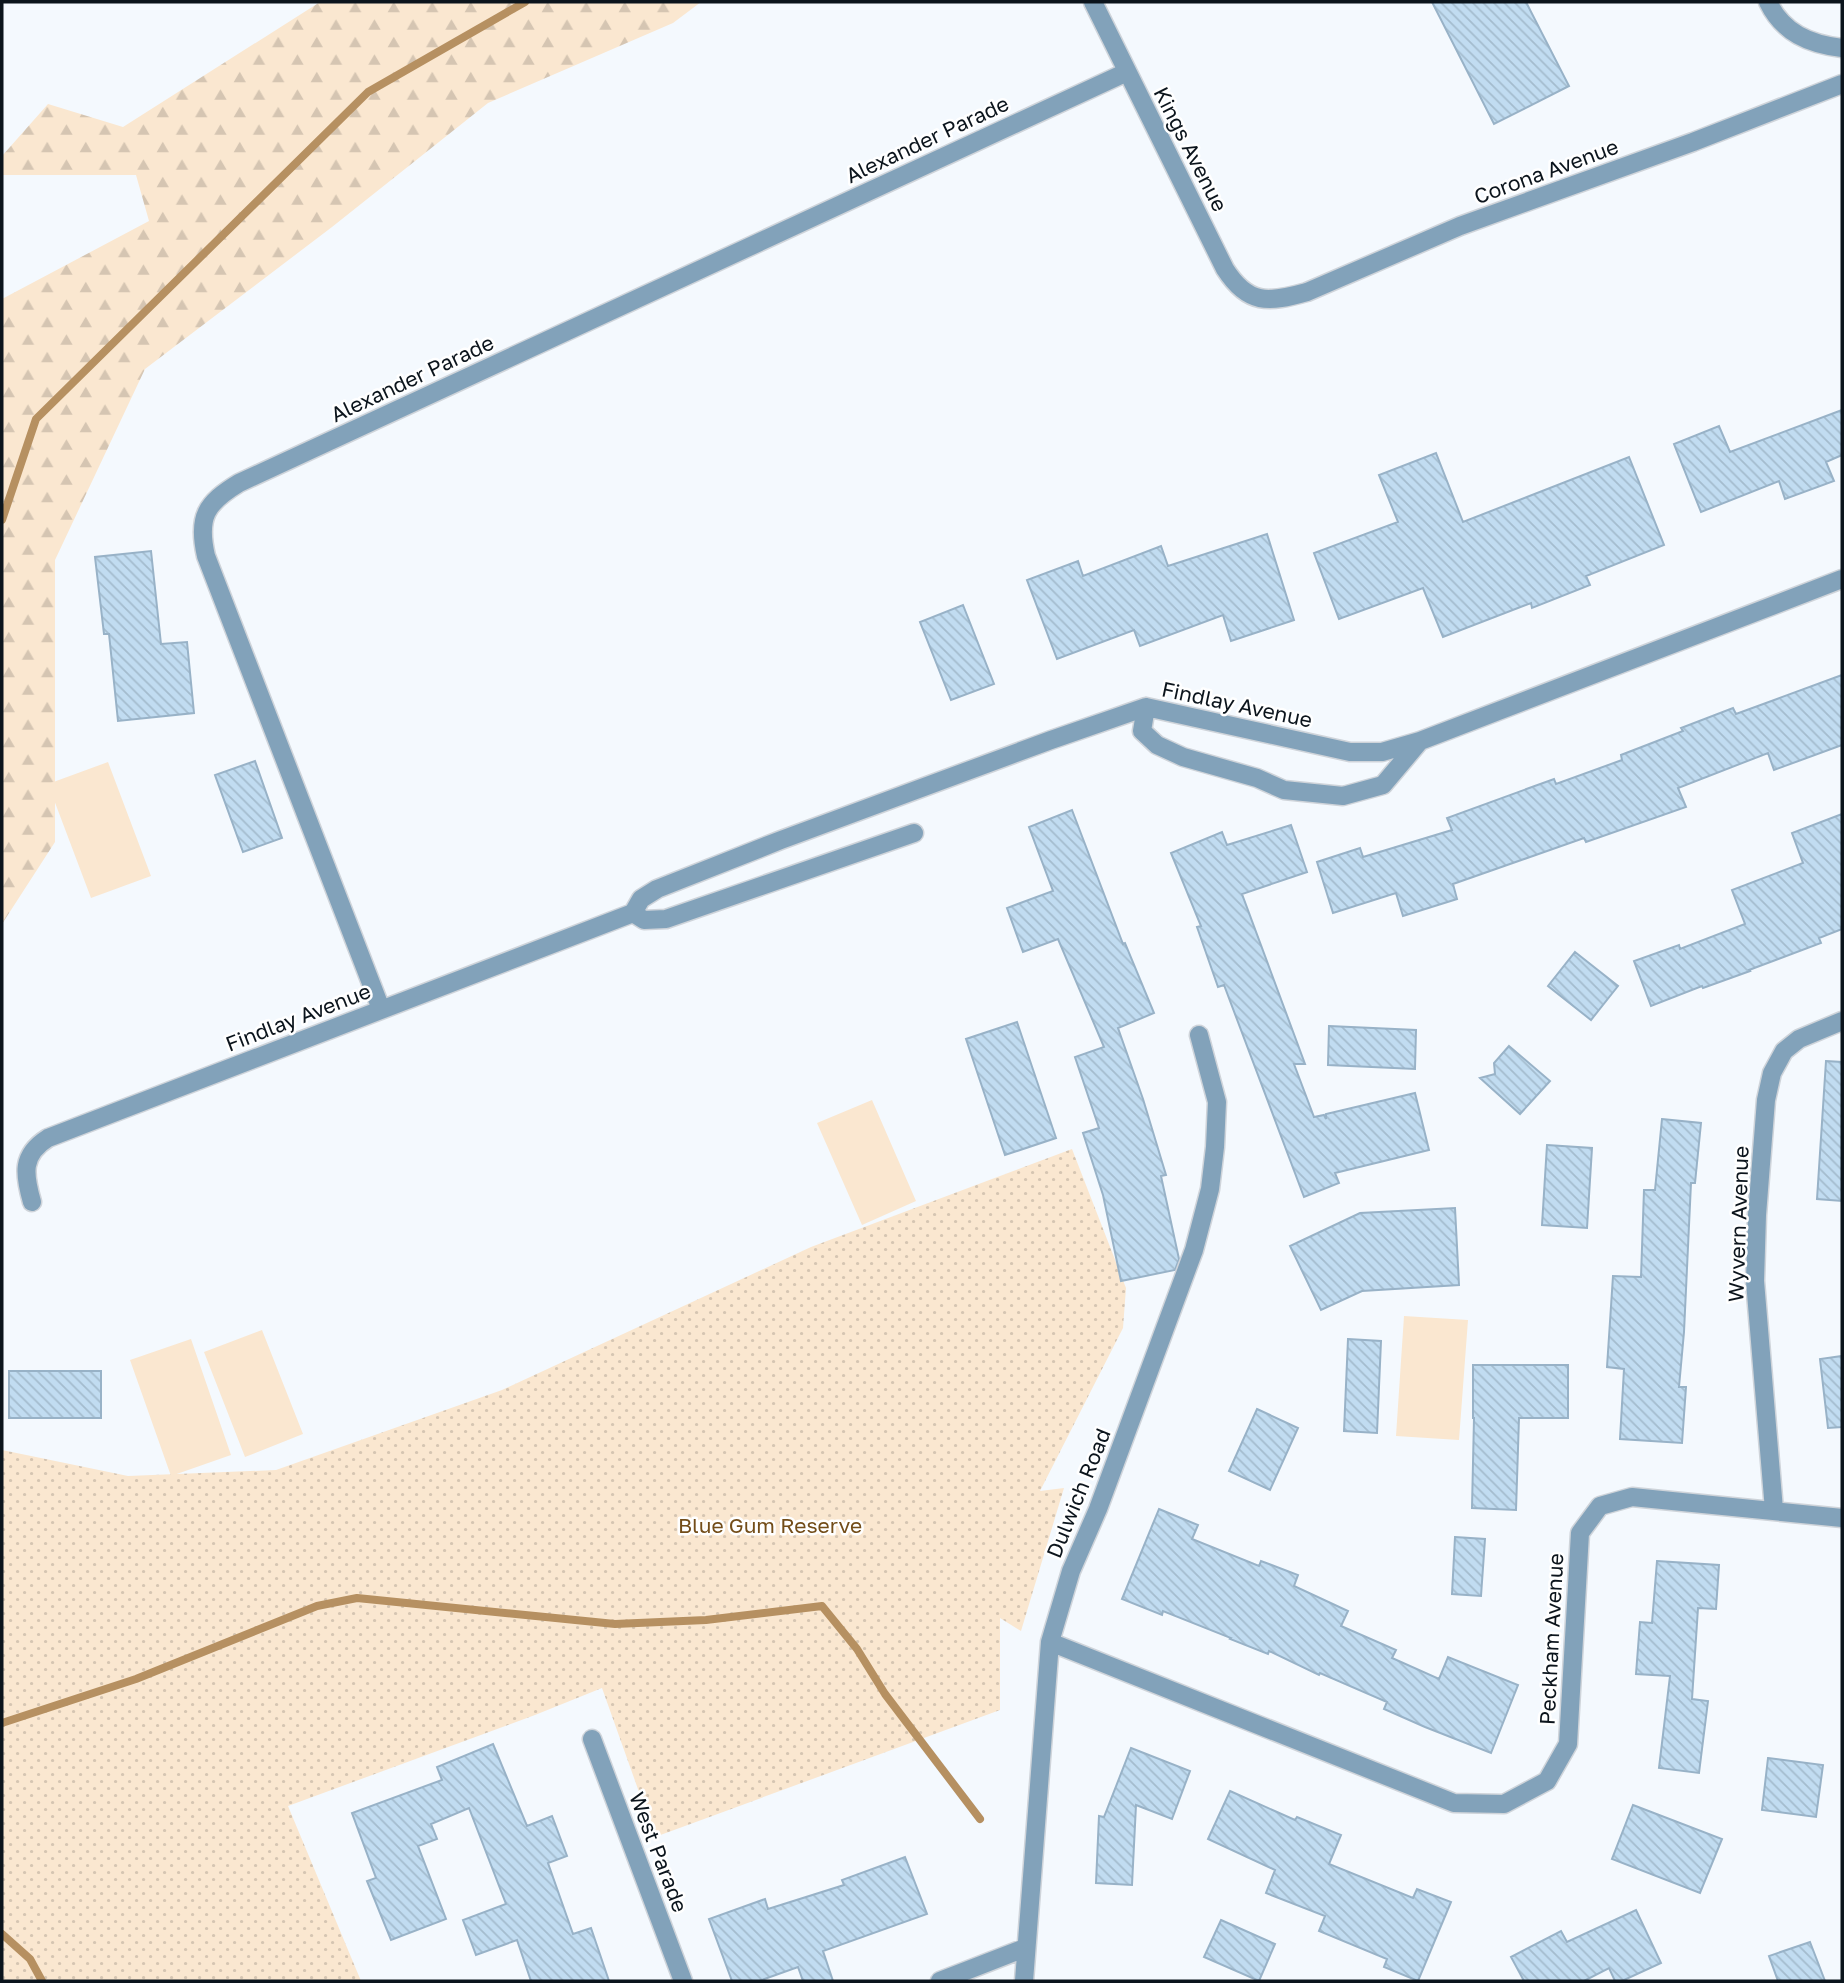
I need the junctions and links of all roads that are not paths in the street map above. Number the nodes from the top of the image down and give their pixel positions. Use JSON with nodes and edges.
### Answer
{"nodes":[{"id":1,"x":1093,"y":2,"type":"edge"},
{"id":2,"x":1768,"y":2,"type":"edge"},
{"id":3,"x":1842,"y":48,"type":"edge"},
{"id":4,"x":1127,"y":72,"type":"junction"},
{"id":5,"x":1842,"y":84,"type":"edge"},
{"id":6,"x":1267,"y":300,"type":"joint"},
{"id":7,"x":1842,"y":579,"type":"edge"},
{"id":8,"x":1146,"y":708,"type":"junction"},
{"id":9,"x":1420,"y":741,"type":"junction"},
{"id":10,"x":914,"y":833,"type":"dead end"},
{"id":11,"x":633,"y":913,"type":"junction"},
{"id":12,"x":381,"y":1009,"type":"junction"},
{"id":13,"x":1842,"y":1021,"type":"edge"},
{"id":14,"x":1199,"y":1035,"type":"dead end"},
{"id":15,"x":32,"y":1202,"type":"dead end"},
{"id":16,"x":1774,"y":1510,"type":"junction"},
{"id":17,"x":1842,"y":1518,"type":"edge"},
{"id":18,"x":1050,"y":1643,"type":"junction"},
{"id":19,"x":592,"y":1739,"type":"dead end"},
{"id":20,"x":1025,"y":1948,"type":"junction"},
{"id":21,"x":683,"y":1981,"type":"edge"},
{"id":22,"x":940,"y":1981,"type":"edge"},
{"id":23,"x":1024,"y":1981,"type":"edge"}],
"edges":[{"from":1,"to":4,"type":"street","name":"Kings Avenue"},
{"from":2,"to":3,"type":"street"},
{"from":4,"to":6,"type":"street","name":"Kings Avenue"},
{"from":4,"to":12,"type":"street","name":"Alexander Parade"},
{"from":5,"to":6,"type":"street","name":"Corona Avenue"},
{"from":7,"to":9,"type":"street","name":"Findlay Avenue"},
{"from":8,"to":9,"type":"street","name":"Findlay Avenue"},
{"from":8,"to":9,"type":"street"},
{"from":8,"to":11,"type":"street","name":"Findlay Avenue"},
{"from":10,"to":11,"type":"street"},
{"from":11,"to":12,"type":"street","name":"Findlay Avenue"},
{"from":12,"to":15,"type":"street","name":"Findlay Avenue"},
{"from":13,"to":16,"type":"street","name":"Wyvern Avenue"},
{"from":14,"to":18,"type":"street","name":"Dulwich Road"},
{"from":16,"to":17,"type":"street","name":"Peckham Avenue"},
{"from":16,"to":18,"type":"street","name":"Peckham Avenue"},
{"from":18,"to":20,"type":"street","name":"Dulwich Road"},
{"from":19,"to":21,"type":"street","name":"West Parade"},
{"from":20,"to":22,"type":"street"},
{"from":20,"to":23,"type":"street","name":"Dulwich Road"}]}
